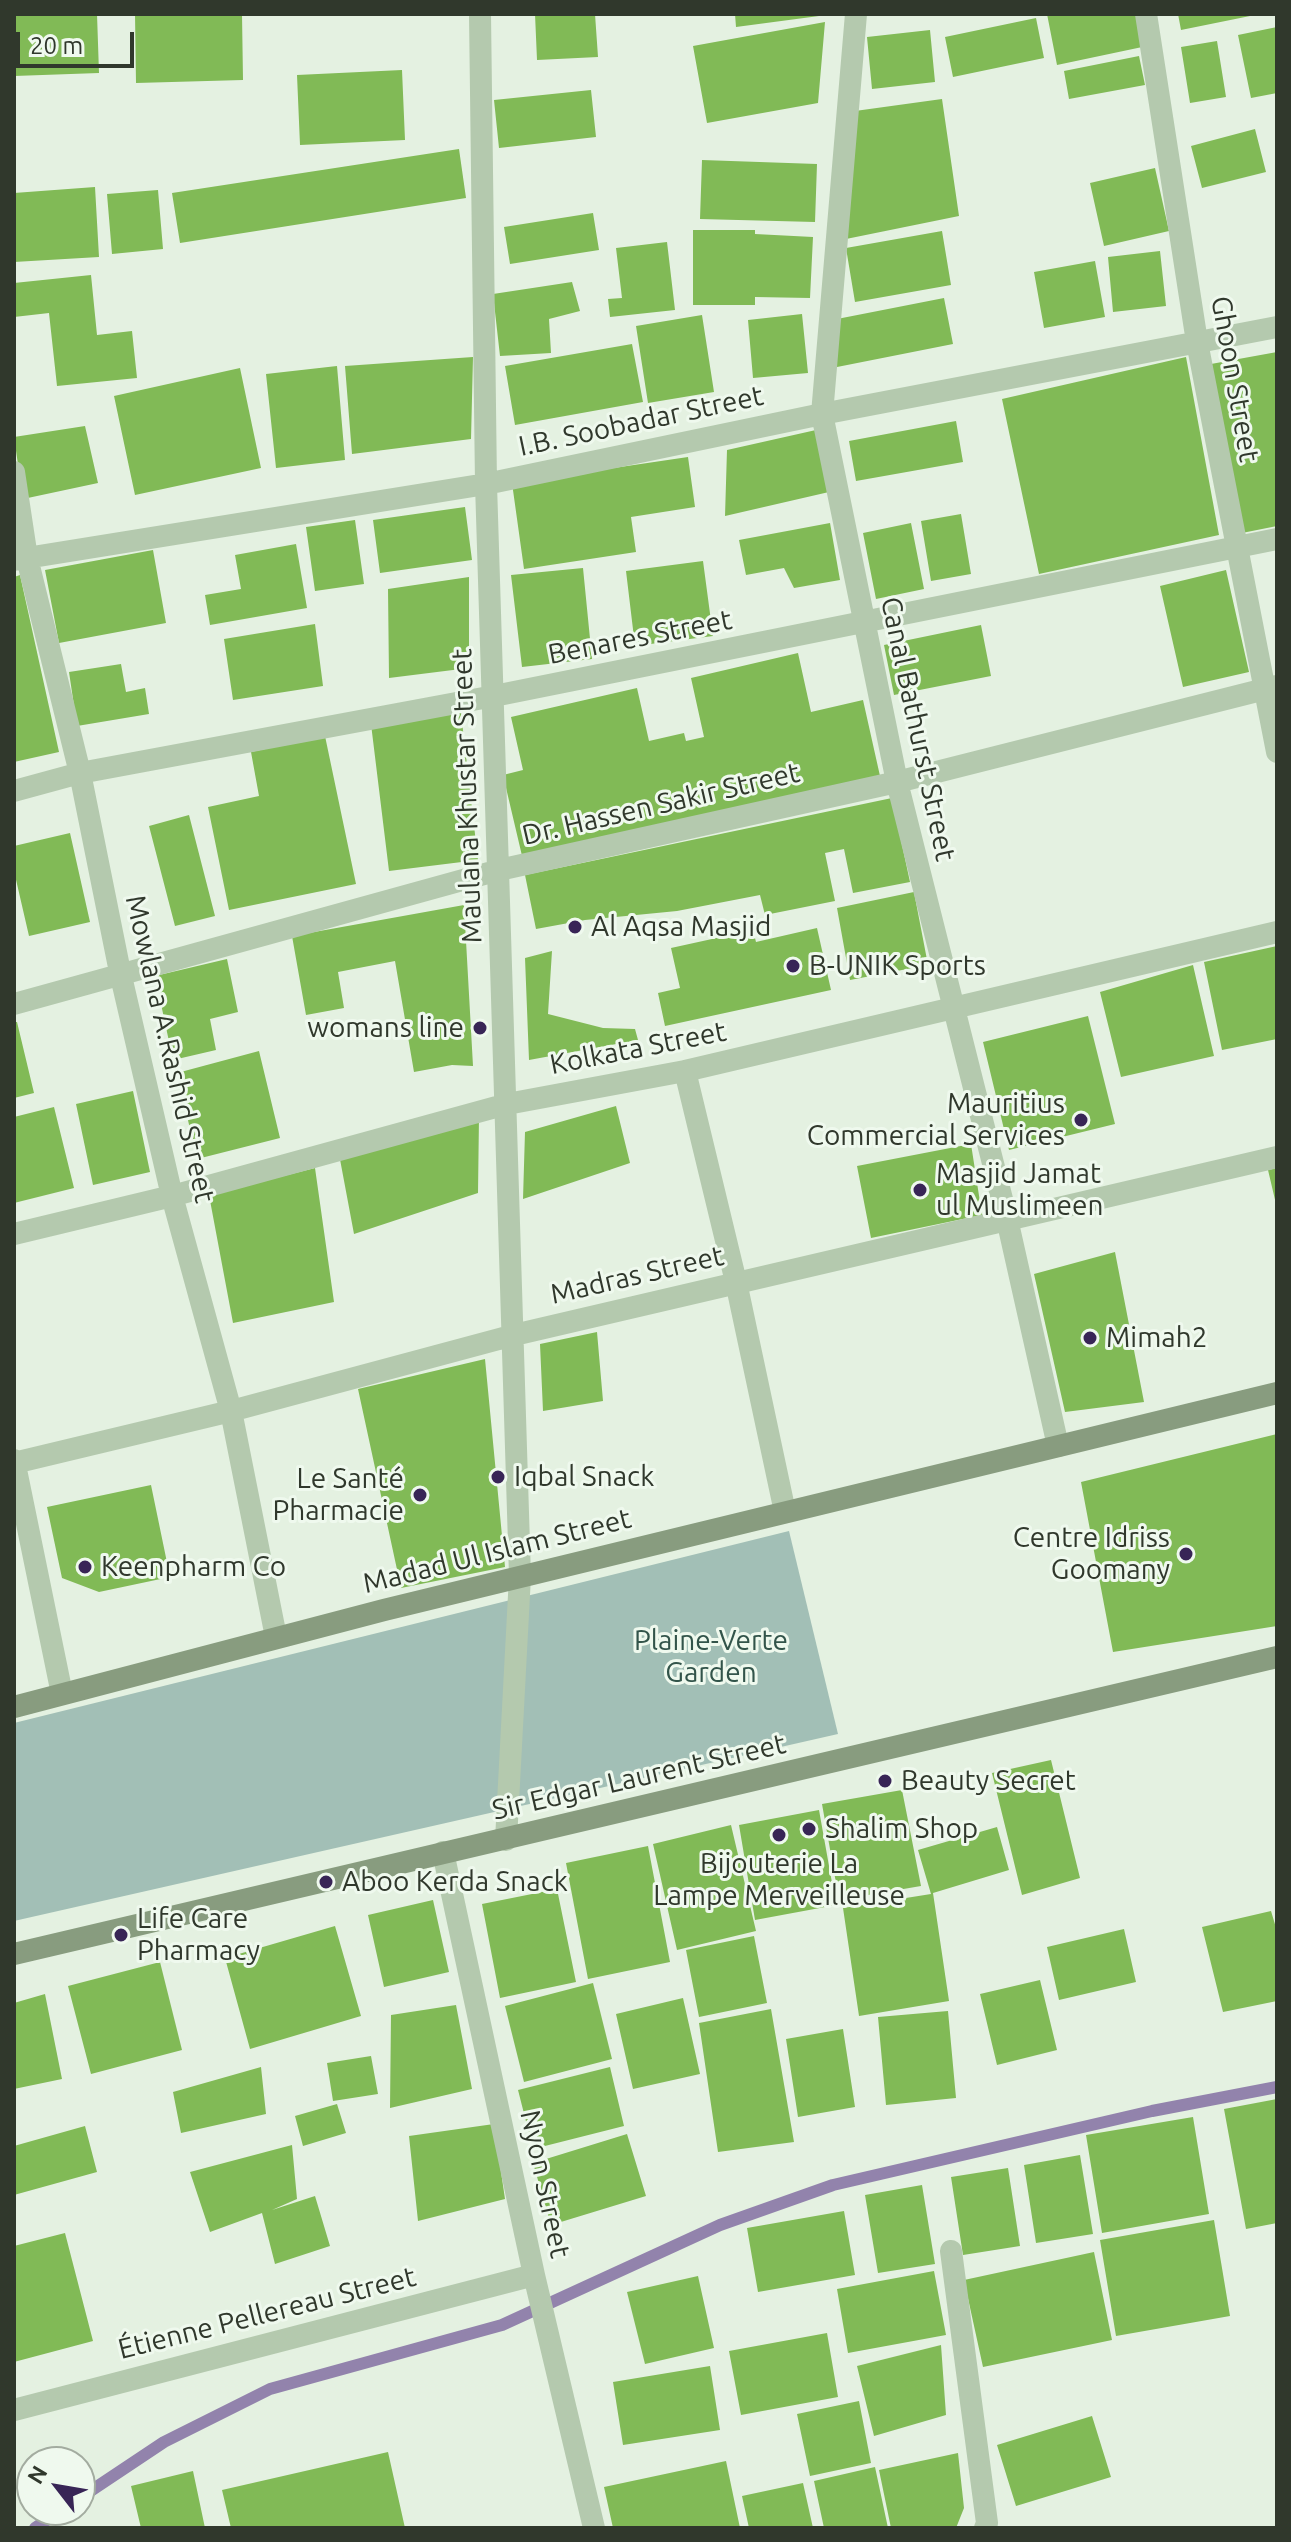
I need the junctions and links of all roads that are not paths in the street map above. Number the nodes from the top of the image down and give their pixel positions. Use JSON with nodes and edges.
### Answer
{"nodes":[{"id":1,"x":480,"y":14,"type":"edge"},
{"id":2,"x":856,"y":14,"type":"edge"},
{"id":3,"x":1146,"y":14,"type":"edge"},
{"id":4,"x":1277,"y":327,"type":"edge"},
{"id":5,"x":1197,"y":342,"type":"junction"},
{"id":6,"x":822,"y":414,"type":"junction"},
{"id":7,"x":14,"y":472,"type":"edge"},
{"id":8,"x":486,"y":484,"type":"junction"},
{"id":9,"x":1277,"y":539,"type":"edge"},
{"id":10,"x":1235,"y":548,"type":"junction"},
{"id":11,"x":20,"y":559,"type":"edge"},
{"id":12,"x":863,"y":623,"type":"junction"},
{"id":13,"x":1271,"y":688,"type":"edge"},
{"id":14,"x":494,"y":696,"type":"junction"},
{"id":15,"x":1277,"y":752,"type":"edge"},
{"id":16,"x":80,"y":773,"type":"junction"},
{"id":17,"x":897,"y":782,"type":"junction"},
{"id":18,"x":14,"y":791,"type":"edge"},
{"id":19,"x":499,"y":870,"type":"junction"},
{"id":20,"x":1277,"y":932,"type":"edge"},
{"id":21,"x":120,"y":972,"type":"junction"},
{"id":22,"x":14,"y":1004,"type":"edge"},
{"id":23,"x":951,"y":1006,"type":"junction"},
{"id":24,"x":685,"y":1071,"type":"junction"},
{"id":25,"x":507,"y":1104,"type":"junction"},
{"id":26,"x":1277,"y":1157,"type":"edge"},
{"id":27,"x":172,"y":1196,"type":"junction"},
{"id":28,"x":1007,"y":1219,"type":"junction"},
{"id":29,"x":14,"y":1234,"type":"edge"},
{"id":30,"x":736,"y":1282,"type":"junction"},
{"id":31,"x":514,"y":1335,"type":"junction"},
{"id":32,"x":1277,"y":1393,"type":"edge"},
{"id":33,"x":231,"y":1411,"type":"junction"},
{"id":34,"x":1058,"y":1446,"type":"junction"},
{"id":35,"x":14,"y":1462,"type":"edge"},
{"id":36,"x":785,"y":1512,"type":"junction"},
{"id":37,"x":520,"y":1576,"type":"junction"},
{"id":38,"x":276,"y":1637,"type":"junction"},
{"id":39,"x":1277,"y":1657,"type":"edge"},
{"id":40,"x":62,"y":1694,"type":"junction"},
{"id":41,"x":14,"y":1707,"type":"edge"},
{"id":42,"x":506,"y":1840,"type":"junction"},
{"id":43,"x":443,"y":1852,"type":"junction"},
{"id":44,"x":14,"y":1954,"type":"edge"},
{"id":45,"x":951,"y":2251,"type":"dead end"},
{"id":46,"x":534,"y":2275,"type":"junction"},
{"id":47,"x":14,"y":2410,"type":"edge"},
{"id":48,"x":594,"y":2528,"type":"edge"},
{"id":49,"x":985,"y":2528,"type":"edge"}],
"edges":[{"from":1,"to":8,"type":"street","name":"Maulana Khustar Street"},
{"from":2,"to":6,"type":"street","name":"Canal Bathurst Street"},
{"from":3,"to":5,"type":"street","name":"Ghoon Street"},
{"from":4,"to":5,"type":"street","name":"I.B. Soobadar Street"},
{"from":5,"to":6,"type":"street","name":"I.B. Soobadar Street"},
{"from":5,"to":10,"type":"street","name":"Ghoon Street"},
{"from":6,"to":8,"type":"street","name":"I.B. Soobadar Street"},
{"from":6,"to":12,"type":"street","name":"Canal Bathurst Street"},
{"from":7,"to":11,"type":"street","name":"Mowlana A.Rashid Street"},
{"from":8,"to":11,"type":"street","name":"I.B. Soobadar Street"},
{"from":8,"to":14,"type":"street","name":"Maulana Khustar Street"},
{"from":9,"to":10,"type":"street","name":"Benares Street"},
{"from":10,"to":12,"type":"street","name":"Benares Street"},
{"from":10,"to":13,"type":"street","name":"Ghoon Street"},
{"from":11,"to":16,"type":"street","name":"Mowlana A.Rashid Street"},
{"from":12,"to":14,"type":"street","name":"Benares Street"},
{"from":12,"to":17,"type":"street","name":"Canal Bathurst Street"},
{"from":13,"to":15,"type":"street","name":"Ghoon Street"},
{"from":13,"to":17,"type":"street","name":"Dr. Hassen Sakir Street"},
{"from":14,"to":16,"type":"street","name":"Benares Street"},
{"from":14,"to":19,"type":"street","name":"Maulana Khustar Street"},
{"from":16,"to":18,"type":"street","name":"Benares Street"},
{"from":16,"to":21,"type":"street","name":"Mowlana A.Rashid Street"},
{"from":17,"to":19,"type":"street","name":"Dr. Hassen Sakir Street"},
{"from":17,"to":23,"type":"street","name":"Canal Bathurst Street"},
{"from":19,"to":21,"type":"street","name":"Dr. Hassen Sakir Street"},
{"from":19,"to":25,"type":"street","name":"Maulana Khustar Street"},
{"from":20,"to":23,"type":"street","name":"Kolkata Street"},
{"from":21,"to":22,"type":"street","name":"Dr. Hassen Sakir Street"},
{"from":21,"to":27,"type":"street","name":"Mowlana A.Rashid Street"},
{"from":23,"to":24,"type":"street","name":"Kolkata Street"},
{"from":23,"to":28,"type":"street","name":"Canal Bathurst Street"},
{"from":24,"to":25,"type":"street","name":"Kolkata Street"},
{"from":24,"to":30,"type":"street"},
{"from":25,"to":27,"type":"street","name":"Kolkata Street"},
{"from":25,"to":31,"type":"street","name":"Maulana Khustar Street"},
{"from":26,"to":28,"type":"street","name":"Madras Street"},
{"from":27,"to":29,"type":"street","name":"Kolkata Street"},
{"from":27,"to":33,"type":"street","name":"Mowlana A.Rashid Street"},
{"from":28,"to":30,"type":"street","name":"Madras Street"},
{"from":28,"to":34,"type":"street","name":"Canal Bathurst Street"},
{"from":30,"to":31,"type":"street","name":"Madras Street"},
{"from":30,"to":36,"type":"street"},
{"from":31,"to":33,"type":"street","name":"Madras Street"},
{"from":31,"to":37,"type":"street","name":"Maulana Khustar Street"},
{"from":32,"to":34,"type":"main road","name":"Madad Ul Islam Street"},
{"from":33,"to":35,"type":"street","name":"Madras Street"},
{"from":33,"to":38,"type":"street","name":"Mowlana A.Rashid Street"},
{"from":34,"to":36,"type":"main road","name":"Madad Ul Islam Street"},
{"from":35,"to":40,"type":"street"},
{"from":36,"to":37,"type":"main road","name":"Madad Ul Islam Street"},
{"from":37,"to":38,"type":"main road","name":"Madad Ul Islam Street"},
{"from":37,"to":42,"type":"street","name":"Maulana Khustar Street"},
{"from":38,"to":40,"type":"main road","name":"Madad Ul Islam Street"},
{"from":39,"to":42,"type":"main road","name":"Sir Edgar Laurent Street"},
{"from":40,"to":41,"type":"main road","name":"Madad Ul Islam Street"},
{"from":42,"to":43,"type":"main road","name":"Sir Edgar Laurent Street"},
{"from":43,"to":44,"type":"main road","name":"Sir Edgar Laurent Street"},
{"from":43,"to":46,"type":"street","name":"Nyon Street"},
{"from":45,"to":49,"type":"street"},
{"from":46,"to":47,"type":"street","name":"Étienne Pellereau Street"},
{"from":46,"to":48,"type":"street","name":"Nyon Street"}]}
